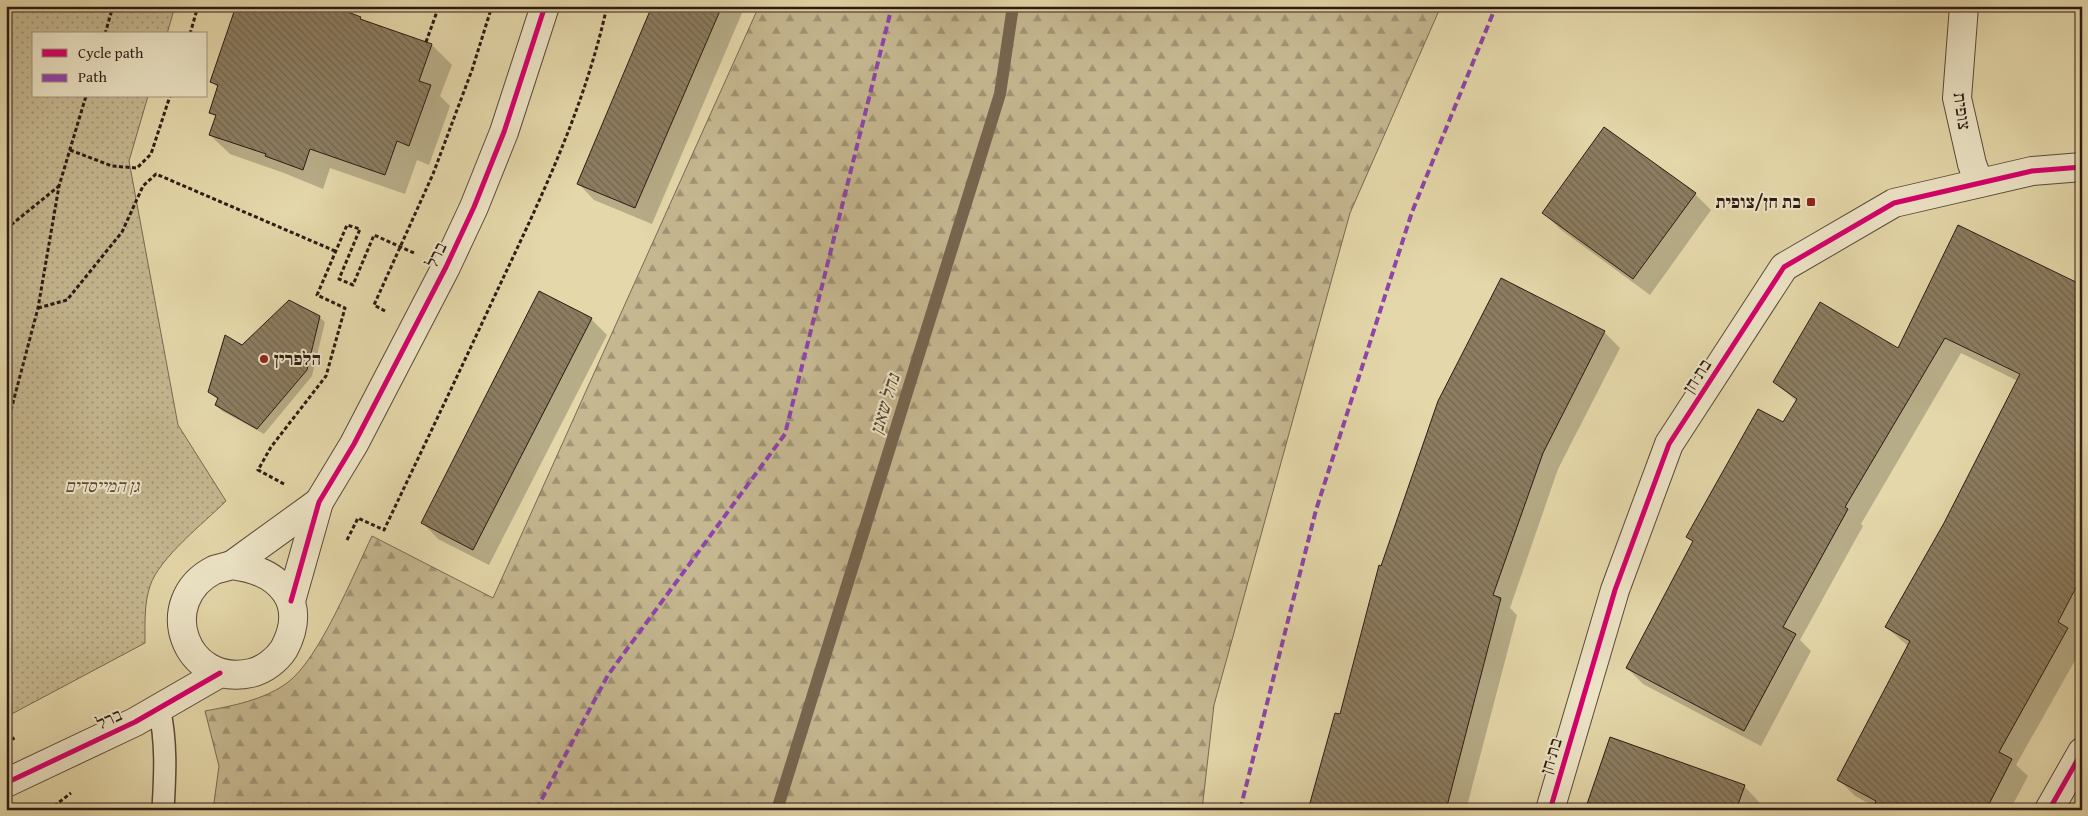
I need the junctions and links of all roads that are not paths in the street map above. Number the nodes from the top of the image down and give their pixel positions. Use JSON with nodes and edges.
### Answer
{"nodes":[{"id":1,"x":545,"y":6,"type":"edge"},
{"id":2,"x":1964,"y":6,"type":"edge"},
{"id":3,"x":2082,"y":167,"type":"edge"},
{"id":4,"x":1979,"y":183,"type":"junction"},
{"id":5,"x":319,"y":502,"type":"junction"},
{"id":6,"x":232,"y":565,"type":"junction"},
{"id":7,"x":291,"y":601,"type":"junction"},
{"id":8,"x":220,"y":674,"type":"junction"},
{"id":9,"x":159,"y":708,"type":"junction"},
{"id":10,"x":2082,"y":752,"type":"edge"},
{"id":11,"x":6,"y":783,"type":"edge"},
{"id":12,"x":163,"y":810,"type":"edge"},
{"id":13,"x":1550,"y":810,"type":"edge"},
{"id":14,"x":2048,"y":810,"type":"edge"}],
"edges":[{"from":1,"to":5,"type":"street","name":"ברל"},
{"from":2,"to":4,"type":"street","name":"צופית"},
{"from":3,"to":4,"type":"street","name":"בת חן"},
{"from":4,"to":13,"type":"street","name":"בת חן"},
{"from":5,"to":6,"type":"street"},
{"from":5,"to":7,"type":"street"},
{"from":6,"to":7,"type":"street"},
{"from":6,"to":8,"type":"street"},
{"from":7,"to":8,"type":"street"},
{"from":8,"to":9,"type":"street","name":"ברל"},
{"from":9,"to":11,"type":"street","name":"ברל"},
{"from":9,"to":12,"type":"lane"},
{"from":10,"to":14,"type":"street"}]}
